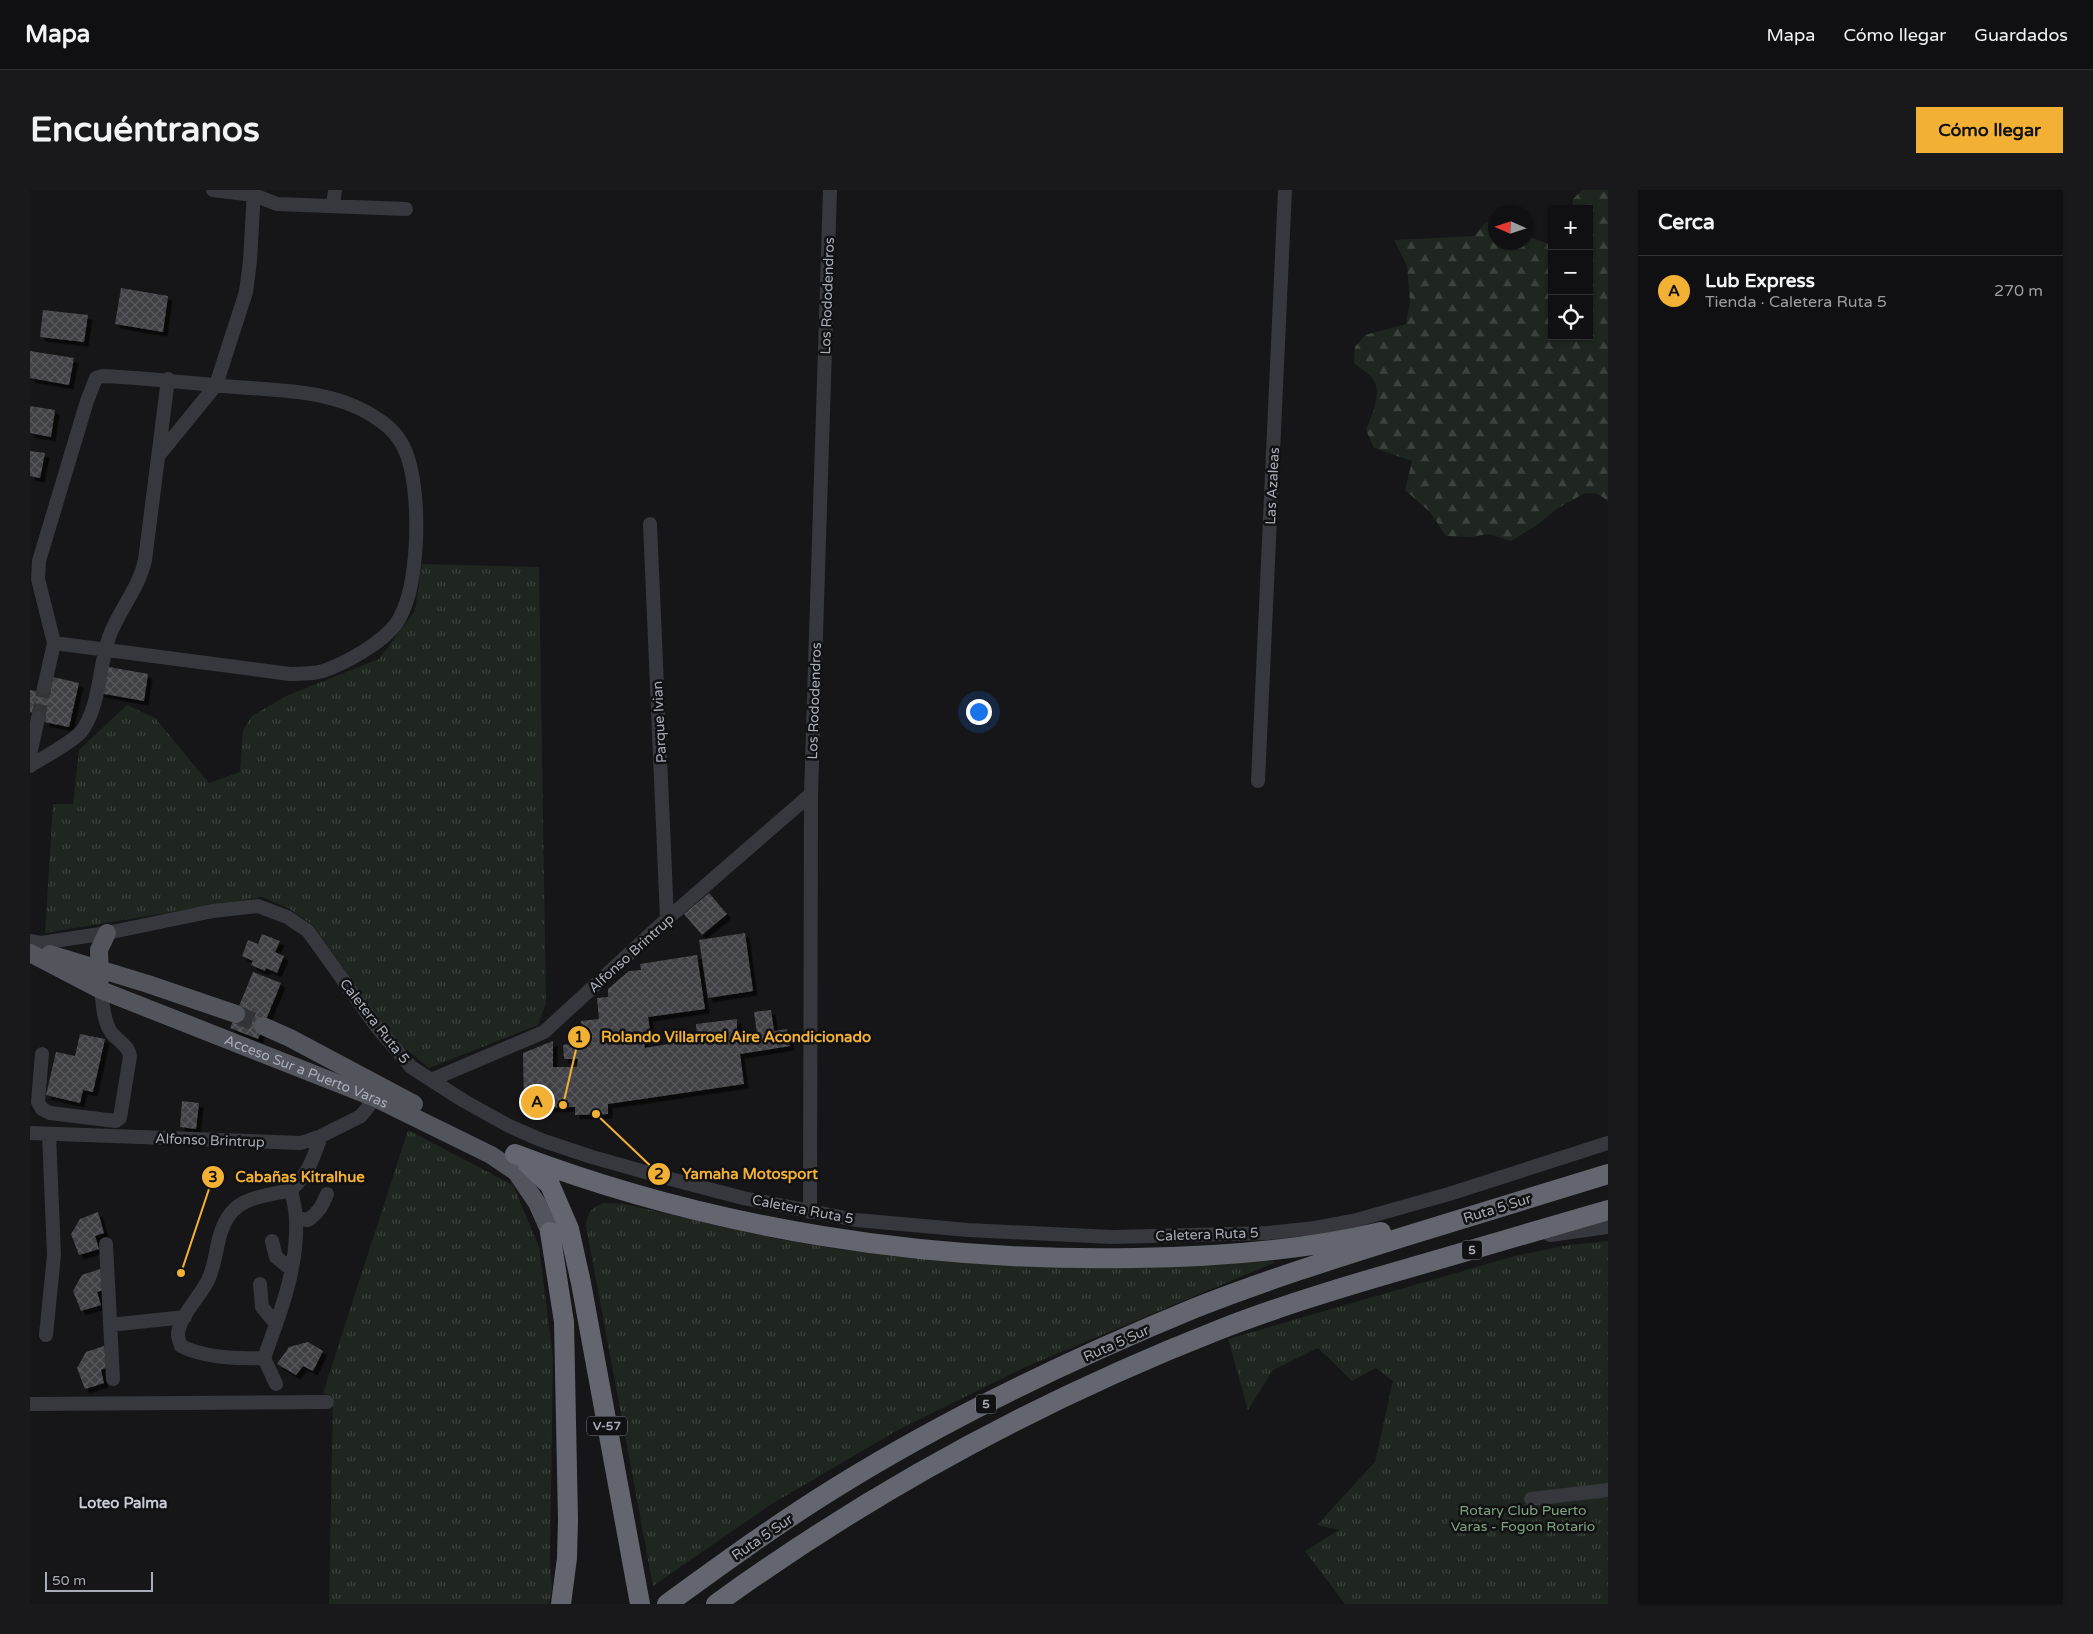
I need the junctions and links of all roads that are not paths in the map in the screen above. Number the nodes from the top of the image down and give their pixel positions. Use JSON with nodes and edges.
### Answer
{"nodes":[{"id":1,"x":213,"y":190,"type":"edge"},
{"id":2,"x":335,"y":190,"type":"edge"},
{"id":3,"x":830,"y":190,"type":"edge"},
{"id":4,"x":1285,"y":190,"type":"edge"},
{"id":5,"x":254,"y":193,"type":"edge"},
{"id":6,"x":333,"y":206,"type":"junction"},
{"id":7,"x":406,"y":209,"type":"dead end"},
{"id":8,"x":168,"y":379,"type":"junction"},
{"id":9,"x":216,"y":385,"type":"junction"},
{"id":10,"x":159,"y":455,"type":"junction"},
{"id":11,"x":650,"y":524,"type":"dead end"},
{"id":12,"x":54,"y":643,"type":"junction"},
{"id":13,"x":106,"y":648,"type":"junction"},
{"id":14,"x":44,"y":688,"type":"tunnel mouth"},
{"id":15,"x":38,"y":718,"type":"tunnel mouth"},
{"id":16,"x":30,"y":755,"type":"edge"},
{"id":17,"x":30,"y":766,"type":"edge"},
{"id":18,"x":1258,"y":781,"type":"dead end"},
{"id":19,"x":811,"y":794,"type":"junction"},
{"id":20,"x":667,"y":919,"type":"junction"},
{"id":21,"x":107,"y":933,"type":"junction"},
{"id":22,"x":30,"y":941,"type":"edge"},
{"id":23,"x":30,"y":947,"type":"edge"},
{"id":24,"x":30,"y":953,"type":"edge"},
{"id":25,"x":99,"y":970,"type":"junction"},
{"id":26,"x":101,"y":990,"type":"junction"},
{"id":27,"x":236,"y":1014,"type":"tunnel mouth"},
{"id":28,"x":263,"y":1026,"type":"tunnel mouth"},
{"id":29,"x":42,"y":1054,"type":"dead end"},
{"id":30,"x":431,"y":1080,"type":"junction"},
{"id":31,"x":375,"y":1098,"type":"junction"},
{"id":32,"x":30,"y":1133,"type":"edge"},
{"id":33,"x":50,"y":1134,"type":"junction"},
{"id":34,"x":321,"y":1136,"type":"junction"},
{"id":35,"x":1608,"y":1143,"type":"edge"},
{"id":36,"x":515,"y":1154,"type":"junction"},
{"id":37,"x":1608,"y":1174,"type":"edge"},
{"id":38,"x":291,"y":1190,"type":"junction"},
{"id":39,"x":327,"y":1194,"type":"dead end"},
{"id":40,"x":1526,"y":1198,"type":"junction"},
{"id":41,"x":1608,"y":1210,"type":"edge"},
{"id":42,"x":810,"y":1212,"type":"junction"},
{"id":43,"x":296,"y":1218,"type":"junction"},
{"id":44,"x":1608,"y":1227,"type":"edge"},
{"id":45,"x":550,"y":1232,"type":"junction"},
{"id":46,"x":1504,"y":1240,"type":"junction"},
{"id":47,"x":272,"y":1241,"type":"dead end"},
{"id":48,"x":106,"y":1244,"type":"dead end"},
{"id":49,"x":291,"y":1270,"type":"junction"},
{"id":50,"x":581,"y":1283,"type":"junction"},
{"id":51,"x":260,"y":1284,"type":"dead end"},
{"id":52,"x":185,"y":1317,"type":"junction"},
{"id":53,"x":276,"y":1324,"type":"junction"},
{"id":54,"x":110,"y":1325,"type":"junction"},
{"id":55,"x":46,"y":1336,"type":"dead end"},
{"id":56,"x":264,"y":1358,"type":"junction"},
{"id":57,"x":113,"y":1379,"type":"dead end"},
{"id":58,"x":276,"y":1384,"type":"dead end"},
{"id":59,"x":327,"y":1402,"type":"dead end"},
{"id":60,"x":30,"y":1404,"type":"edge"},
{"id":61,"x":1608,"y":1490,"type":"edge"},
{"id":62,"x":1530,"y":1499,"type":"dead end"},
{"id":63,"x":562,"y":1604,"type":"edge"},
{"id":64,"x":640,"y":1604,"type":"edge"},
{"id":65,"x":667,"y":1604,"type":"edge"},
{"id":66,"x":716,"y":1604,"type":"edge"}],
"edges":[{"from":1,"to":5,"type":"street"},
{"from":2,"to":6,"type":"street"},
{"from":3,"to":19,"type":"street","name":"Los Rododendros"},
{"from":4,"to":18,"type":"street","name":"Las Azaleas"},
{"from":5,"to":6,"type":"street"},
{"from":5,"to":9,"type":"street"},
{"from":6,"to":7,"type":"street"},
{"from":8,"to":9,"type":"street"},
{"from":8,"to":10,"type":"street"},
{"from":8,"to":12,"type":"street"},
{"from":9,"to":10,"type":"street"},
{"from":9,"to":13,"type":"street"},
{"from":10,"to":13,"type":"street"},
{"from":11,"to":20,"type":"street","name":"Parque Ivian"},
{"from":12,"to":13,"type":"street"},
{"from":12,"to":14,"type":"street"},
{"from":13,"to":17,"type":"street"},
{"from":15,"to":16,"type":"street"},
{"from":19,"to":20,"type":"street","name":"Alfonso Brintrup"},
{"from":19,"to":42,"type":"street","name":"Los Rododendros"},
{"from":20,"to":30,"type":"street","name":"Alfonso Brintrup"},
{"from":21,"to":22,"type":"street","name":"Caletera Ruta 5"},
{"from":21,"to":25,"type":"main road"},
{"from":21,"to":30,"type":"street","name":"Caletera Ruta 5"},
{"from":23,"to":25,"type":"main road","name":"Acceso Sur a Puerto Varas"},
{"from":24,"to":26,"type":"main road","name":"Acceso Sur a Puerto Varas","number":"V-57"},
{"from":25,"to":26,"type":"main road"},
{"from":25,"to":27,"type":"main road","name":"Acceso Sur a Puerto Varas"},
{"from":26,"to":29,"type":"street"},
{"from":26,"to":31,"type":"main road","name":"Acceso Sur a Puerto Varas","number":"V-57"},
{"from":28,"to":36,"type":"main road","name":"Acceso Sur a Puerto Varas","number":"V-57"},
{"from":30,"to":42,"type":"street","name":"Caletera Ruta 5"},
{"from":31,"to":34,"type":"street","name":"Alfonso Brintrup"},
{"from":31,"to":45,"type":"main road","name":"Acceso Sur a Puerto Varas","number":"V-57"},
{"from":32,"to":33,"type":"street","name":"Alfonso Brintrup"},
{"from":33,"to":34,"type":"street","name":"Alfonso Brintrup"},
{"from":33,"to":55,"type":"street"},
{"from":34,"to":38,"type":"street"},
{"from":35,"to":42,"type":"street","name":"Caletera Ruta 5"},
{"from":36,"to":40,"type":"highway"},
{"from":36,"to":50,"type":"highway","number":"V-57"},
{"from":37,"to":40,"type":"highway","name":"Ruta 5 Sur","number":"5"},
{"from":38,"to":43,"type":"street"},
{"from":38,"to":52,"type":"street"},
{"from":39,"to":43,"type":"street"},
{"from":40,"to":65,"type":"highway","name":"Ruta 5 Sur","number":"5"},
{"from":41,"to":46,"type":"highway","name":"Ruta 5 Sur","number":"5"},
{"from":43,"to":49,"type":"street"},
{"from":44,"to":46,"type":"street"},
{"from":45,"to":50,"type":"highway","number":"V-57"},
{"from":45,"to":63,"type":"highway"},
{"from":46,"to":66,"type":"highway","name":"Ruta 5 Sur","number":"5"},
{"from":47,"to":49,"type":"street"},
{"from":48,"to":54,"type":"street"},
{"from":49,"to":53,"type":"street"},
{"from":50,"to":64,"type":"highway","number":"V-57"},
{"from":51,"to":53,"type":"street"},
{"from":52,"to":54,"type":"street"},
{"from":52,"to":56,"type":"street"},
{"from":53,"to":56,"type":"street"},
{"from":54,"to":57,"type":"street"},
{"from":56,"to":58,"type":"street"},
{"from":59,"to":60,"type":"street"},
{"from":61,"to":62,"type":"street"}]}
